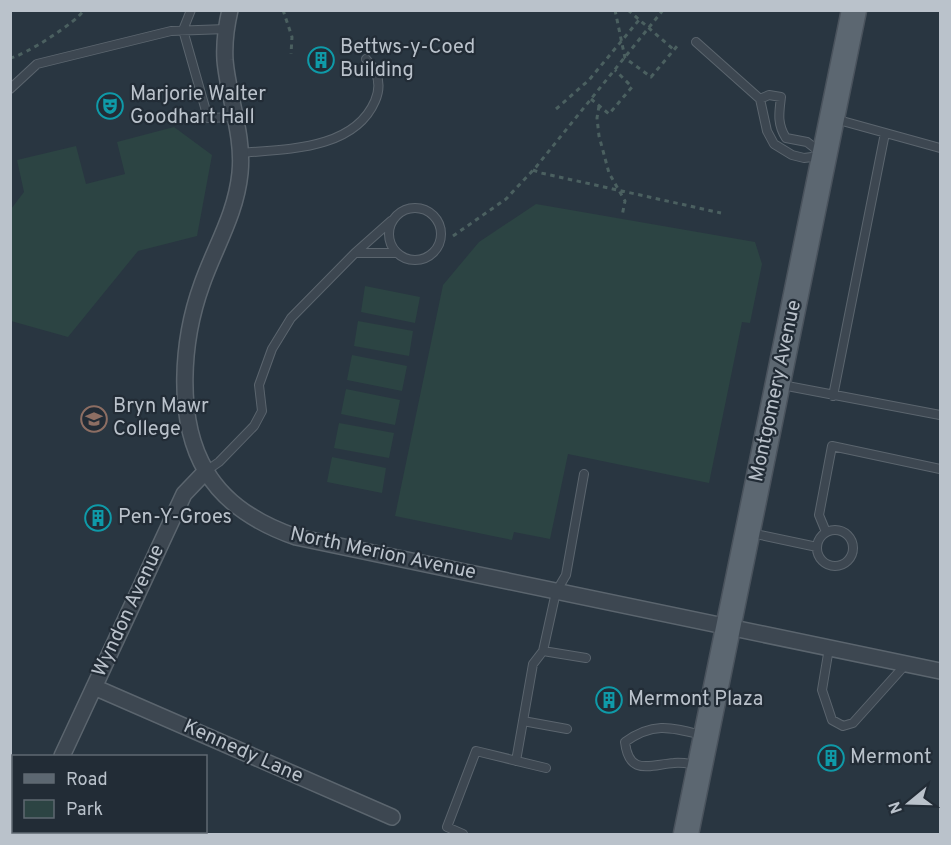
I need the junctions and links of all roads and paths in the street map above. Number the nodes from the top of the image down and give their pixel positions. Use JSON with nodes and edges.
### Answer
{"nodes":[{"id":1,"x":84,"y":10,"type":"edge"},
{"id":2,"x":191,"y":10,"type":"edge"},
{"id":3,"x":230,"y":10,"type":"edge"},
{"id":4,"x":283,"y":10,"type":"edge"},
{"id":5,"x":615,"y":10,"type":"edge"},
{"id":6,"x":628,"y":10,"type":"edge"},
{"id":7,"x":663,"y":10,"type":"edge"},
{"id":8,"x":854,"y":10,"type":"edge"},
{"id":9,"x":639,"y":20,"type":"junction"},
{"id":10,"x":649,"y":28,"type":"junction"},
{"id":11,"x":226,"y":29,"type":"junction"},
{"id":12,"x":183,"y":30,"type":"junction"},
{"id":13,"x":621,"y":41,"type":"junction"},
{"id":14,"x":696,"y":42,"type":"dead end"},
{"id":15,"x":678,"y":45,"type":"dead end"},
{"id":16,"x":673,"y":49,"type":"junction"},
{"id":17,"x":291,"y":54,"type":"dead end"},
{"id":18,"x":10,"y":58,"type":"edge"},
{"id":19,"x":625,"y":58,"type":"junction"},
{"id":20,"x":366,"y":59,"type":"dead end"},
{"id":21,"x":615,"y":70,"type":"junction"},
{"id":22,"x":10,"y":89,"type":"edge"},
{"id":23,"x":591,"y":99,"type":"junction"},
{"id":24,"x":760,"y":99,"type":"junction"},
{"id":25,"x":599,"y":106,"type":"junction"},
{"id":26,"x":556,"y":109,"type":"dead end"},
{"id":27,"x":235,"y":117,"type":"junction"},
{"id":28,"x":832,"y":118,"type":"junction"},
{"id":29,"x":885,"y":133,"type":"junction"},
{"id":30,"x":940,"y":148,"type":"edge"},
{"id":31,"x":241,"y":153,"type":"junction"},
{"id":32,"x":824,"y":155,"type":"junction"},
{"id":33,"x":533,"y":170,"type":"junction"},
{"id":34,"x":620,"y":191,"type":"junction"},
{"id":35,"x":721,"y":213,"type":"dead end"},
{"id":36,"x":622,"y":216,"type":"dead end"},
{"id":37,"x":394,"y":218,"type":"junction"},
{"id":38,"x":453,"y":236,"type":"dead end"},
{"id":39,"x":355,"y":253,"type":"junction"},
{"id":40,"x":397,"y":253,"type":"junction"},
{"id":41,"x":778,"y":384,"type":"junction"},
{"id":42,"x":833,"y":396,"type":"junction"},
{"id":43,"x":940,"y":415,"type":"edge"},
{"id":44,"x":940,"y":469,"type":"edge"},
{"id":45,"x":206,"y":471,"type":"junction"},
{"id":46,"x":584,"y":474,"type":"dead end"},
{"id":47,"x":826,"y":531,"type":"junction"},
{"id":48,"x":747,"y":532,"type":"junction"},
{"id":49,"x":817,"y":547,"type":"junction"},
{"id":50,"x":556,"y":592,"type":"junction"},
{"id":51,"x":729,"y":627,"type":"junction"},
{"id":52,"x":830,"y":648,"type":"junction"},
{"id":53,"x":543,"y":651,"type":"junction"},
{"id":54,"x":586,"y":658,"type":"dead end"},
{"id":55,"x":906,"y":664,"type":"junction"},
{"id":56,"x":940,"y":671,"type":"edge"},
{"id":57,"x":94,"y":687,"type":"junction"},
{"id":58,"x":523,"y":721,"type":"junction"},
{"id":59,"x":567,"y":729,"type":"dead end"},
{"id":60,"x":706,"y":736,"type":"junction"},
{"id":61,"x":62,"y":755,"type":"edge"},
{"id":62,"x":516,"y":761,"type":"junction"},
{"id":63,"x":701,"y":766,"type":"junction"},
{"id":64,"x":546,"y":768,"type":"dead end"},
{"id":65,"x":392,"y":817,"type":"dead end"},
{"id":66,"x":463,"y":834,"type":"edge"},
{"id":67,"x":686,"y":834,"type":"edge"}],
"edges":[{"from":1,"to":18,"type":"path"},
{"from":2,"to":12,"type":"lane"},
{"from":3,"to":11,"type":"street","name":"North Merion Avenue"},
{"from":4,"to":17,"type":"path"},
{"from":5,"to":13,"type":"path"},
{"from":6,"to":9,"type":"path"},
{"from":7,"to":10,"type":"path"},
{"from":8,"to":28,"type":"main road"},
{"from":9,"to":10,"type":"path"},
{"from":9,"to":13,"type":"path"},
{"from":10,"to":16,"type":"path"},
{"from":10,"to":19,"type":"path"},
{"from":11,"to":12,"type":"lane"},
{"from":11,"to":27,"type":"street","name":"North Merion Avenue"},
{"from":12,"to":22,"type":"lane"},
{"from":12,"to":27,"type":"lane"},
{"from":13,"to":19,"type":"path"},
{"from":13,"to":26,"type":"path"},
{"from":14,"to":24,"type":"lane"},
{"from":15,"to":16,"type":"path"},
{"from":16,"to":19,"type":"path"},
{"from":19,"to":21,"type":"path"},
{"from":20,"to":31,"type":"lane"},
{"from":21,"to":23,"type":"path"},
{"from":21,"to":25,"type":"path"},
{"from":23,"to":25,"type":"path"},
{"from":23,"to":33,"type":"path"},
{"from":24,"to":32,"type":"lane"},
{"from":24,"to":32,"type":"lane"},
{"from":25,"to":34,"type":"path"},
{"from":27,"to":31,"type":"street","name":"North Merion Avenue"},
{"from":28,"to":29,"type":"lane"},
{"from":28,"to":32,"type":"main road","name":"Montgomery Avenue"},
{"from":29,"to":30,"type":"lane"},
{"from":29,"to":42,"type":"lane"},
{"from":31,"to":45,"type":"street","name":"North Merion Avenue"},
{"from":32,"to":41,"type":"main road","name":"Montgomery Avenue"},
{"from":33,"to":34,"type":"path"},
{"from":33,"to":38,"type":"path"},
{"from":34,"to":35,"type":"path"},
{"from":34,"to":36,"type":"path"},
{"from":37,"to":39,"type":"lane"},
{"from":37,"to":40,"type":"lane"},
{"from":37,"to":40,"type":"lane"},
{"from":39,"to":40,"type":"lane"},
{"from":39,"to":45,"type":"lane"},
{"from":41,"to":42,"type":"lane"},
{"from":41,"to":48,"type":"main road","name":"Montgomery Avenue"},
{"from":42,"to":43,"type":"lane"},
{"from":44,"to":47,"type":"lane"},
{"from":45,"to":50,"type":"street","name":"North Merion Avenue"},
{"from":45,"to":57,"type":"street","name":"Wyndon Avenue"},
{"from":46,"to":50,"type":"lane"},
{"from":47,"to":49,"type":"lane"},
{"from":47,"to":49,"type":"lane"},
{"from":48,"to":49,"type":"lane"},
{"from":48,"to":51,"type":"main road","name":"Montgomery Avenue"},
{"from":50,"to":51,"type":"street","name":"North Merion Avenue"},
{"from":50,"to":53,"type":"lane"},
{"from":51,"to":52,"type":"street","name":"North Merion Avenue"},
{"from":51,"to":60,"type":"main road","name":"Montgomery Avenue"},
{"from":52,"to":55,"type":"street","name":"North Merion Avenue"},
{"from":52,"to":55,"type":"lane"},
{"from":53,"to":54,"type":"lane"},
{"from":53,"to":58,"type":"lane"},
{"from":55,"to":56,"type":"street","name":"North Merion Avenue"},
{"from":57,"to":61,"type":"street","name":"Wyndon Avenue"},
{"from":57,"to":65,"type":"street","name":"Kennedy Lane"},
{"from":58,"to":59,"type":"lane"},
{"from":58,"to":62,"type":"lane"},
{"from":60,"to":63,"type":"main road","name":"Montgomery Avenue"},
{"from":60,"to":63,"type":"lane"},
{"from":62,"to":64,"type":"lane"},
{"from":62,"to":66,"type":"lane"},
{"from":63,"to":67,"type":"main road","name":"Montgomery Avenue"}]}
